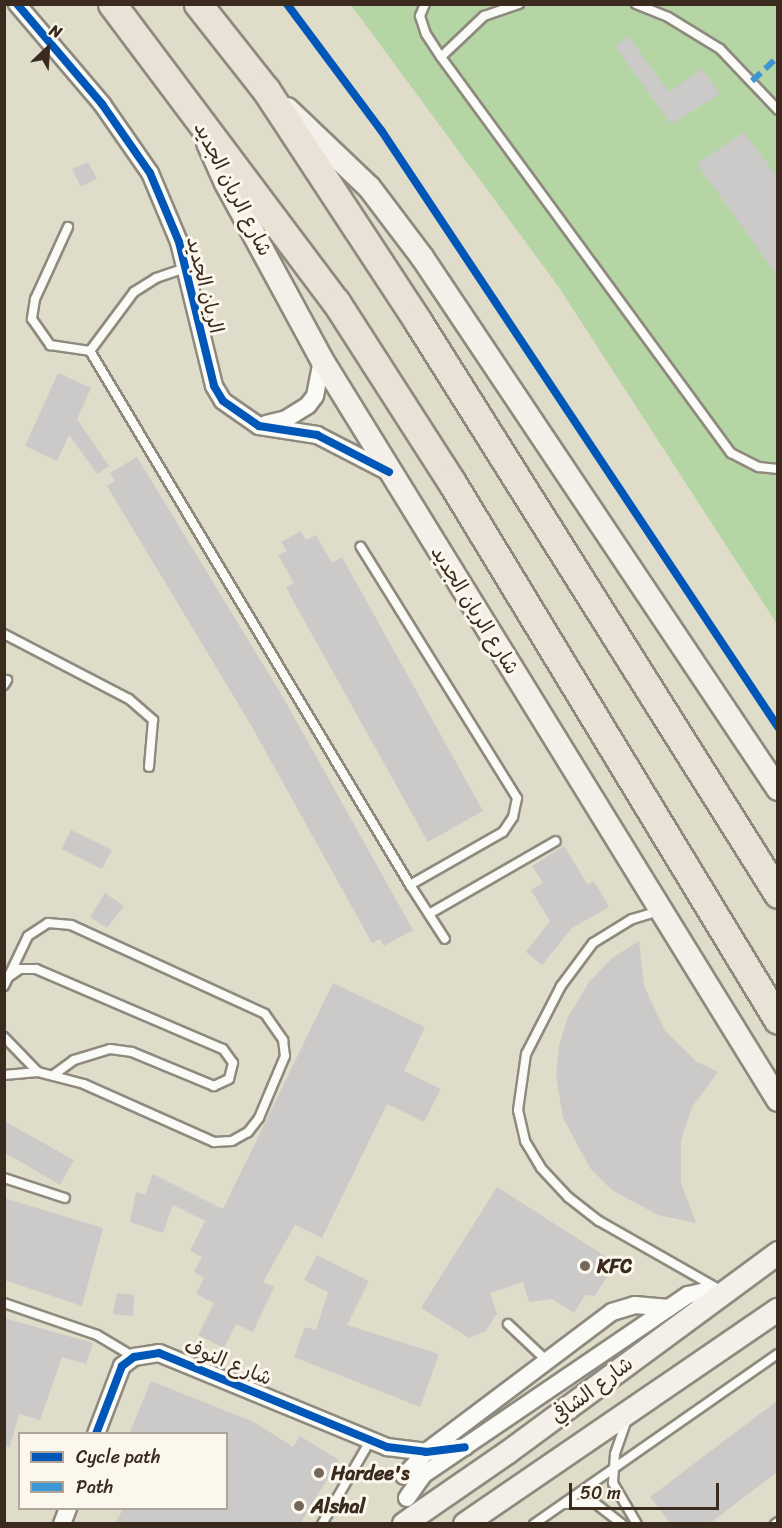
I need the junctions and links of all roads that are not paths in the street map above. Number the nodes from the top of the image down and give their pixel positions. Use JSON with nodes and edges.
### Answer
{"nodes":[{"id":1,"x":17,"y":4,"type":"edge"},
{"id":2,"x":112,"y":4,"type":"edge"},
{"id":3,"x":198,"y":4,"type":"edge"},
{"id":4,"x":425,"y":4,"type":"edge"},
{"id":5,"x":519,"y":4,"type":"edge"},
{"id":6,"x":636,"y":4,"type":"edge"},
{"id":7,"x":441,"y":57,"type":"junction"},
{"id":8,"x":266,"y":90,"type":"junction"},
{"id":9,"x":193,"y":109,"type":"junction"},
{"id":10,"x":777,"y":110,"type":"edge"},
{"id":11,"x":68,"y":227,"type":"dead end"},
{"id":12,"x":185,"y":268,"type":"junction"},
{"id":13,"x":90,"y":351,"type":"junction"},
{"id":14,"x":322,"y":360,"type":"junction"},
{"id":15,"x":259,"y":426,"type":"junction"},
{"id":16,"x":777,"y":469,"type":"edge"},
{"id":17,"x":389,"y":472,"type":"junction"},
{"id":18,"x":361,"y":547,"type":"dead end"},
{"id":19,"x":4,"y":634,"type":"edge"},
{"id":20,"x":149,"y":767,"type":"dead end"},
{"id":21,"x":777,"y":789,"type":"edge"},
{"id":22,"x":556,"y":841,"type":"dead end"},
{"id":23,"x":410,"y":885,"type":"junction"},
{"id":24,"x":777,"y":894,"type":"edge"},
{"id":25,"x":661,"y":910,"type":"junction"},
{"id":26,"x":429,"y":914,"type":"junction"},
{"id":27,"x":445,"y":939,"type":"dead end"},
{"id":28,"x":6,"y":982,"type":"edge"},
{"id":29,"x":777,"y":1020,"type":"edge"},
{"id":30,"x":4,"y":1037,"type":"edge"},
{"id":31,"x":38,"y":1072,"type":"junction"},
{"id":32,"x":4,"y":1075,"type":"edge"},
{"id":33,"x":53,"y":1075,"type":"junction"},
{"id":34,"x":771,"y":1082,"type":"edge"},
{"id":35,"x":777,"y":1100,"type":"edge"},
{"id":36,"x":4,"y":1178,"type":"edge"},
{"id":37,"x":65,"y":1198,"type":"dead end"},
{"id":38,"x":774,"y":1251,"type":"edge"},
{"id":39,"x":722,"y":1293,"type":"junction"},
{"id":40,"x":4,"y":1303,"type":"edge"},
{"id":41,"x":669,"y":1308,"type":"junction"},
{"id":42,"x":775,"y":1313,"type":"edge"},
{"id":43,"x":508,"y":1324,"type":"dead end"},
{"id":44,"x":777,"y":1354,"type":"edge"},
{"id":45,"x":134,"y":1356,"type":"junction"},
{"id":46,"x":547,"y":1362,"type":"junction"},
{"id":47,"x":629,"y":1414,"type":"junction"},
{"id":48,"x":97,"y":1432,"type":"edge"},
{"id":49,"x":371,"y":1439,"type":"junction"},
{"id":50,"x":465,"y":1447,"type":"junction"},
{"id":51,"x":387,"y":1448,"type":"junction"},
{"id":52,"x":426,"y":1452,"type":"junction"},
{"id":53,"x":612,"y":1469,"type":"junction"},
{"id":54,"x":404,"y":1476,"type":"junction"},
{"id":55,"x":407,"y":1498,"type":"junction"},
{"id":56,"x":561,"y":1504,"type":"junction"},
{"id":57,"x":68,"y":1510,"type":"edge"},
{"id":58,"x":404,"y":1523,"type":"edge"},
{"id":59,"x":62,"y":1524,"type":"edge"},
{"id":60,"x":322,"y":1524,"type":"edge"},
{"id":61,"x":465,"y":1524,"type":"edge"},
{"id":62,"x":534,"y":1524,"type":"edge"},
{"id":63,"x":621,"y":1524,"type":"edge"},
{"id":64,"x":638,"y":1524,"type":"edge"}],
"edges":[{"from":1,"to":12,"type":"street","name":"الريان الجديد"},
{"from":2,"to":9,"type":"highway","name":"شارع الريان الجديد"},
{"from":3,"to":8,"type":"highway"},
{"from":4,"to":7,"type":"lane"},
{"from":5,"to":7,"type":"lane"},
{"from":6,"to":10,"type":"lane"},
{"from":7,"to":16,"type":"lane"},
{"from":8,"to":21,"type":"main road"},
{"from":8,"to":24,"type":"highway"},
{"from":9,"to":14,"type":"main road","name":"شارع الريان الجديد"},
{"from":9,"to":29,"type":"highway","name":"شارع الريان الجديد"},
{"from":11,"to":13,"type":"lane"},
{"from":12,"to":13,"type":"lane"},
{"from":12,"to":15,"type":"street","name":"الريان الجديد"},
{"from":13,"to":23,"type":"lane"},
{"from":14,"to":15,"type":"street"},
{"from":14,"to":17,"type":"main road","name":"شارع الريان الجديد"},
{"from":15,"to":17,"type":"street","name":"الريان الجديد"},
{"from":17,"to":25,"type":"main road","name":"شارع الريان الجديد"},
{"from":18,"to":23,"type":"lane"},
{"from":19,"to":20,"type":"lane"},
{"from":22,"to":26,"type":"lane"},
{"from":23,"to":26,"type":"lane"},
{"from":25,"to":34,"type":"main road","name":"شارع الريان الجديد"},
{"from":25,"to":39,"type":"lane"},
{"from":26,"to":27,"type":"lane"},
{"from":28,"to":33,"type":"lane"},
{"from":28,"to":33,"type":"lane"},
{"from":30,"to":31,"type":"lane"},
{"from":31,"to":32,"type":"lane"},
{"from":31,"to":33,"type":"lane"},
{"from":34,"to":35,"type":"main road","name":"شارع الريان الجديد"},
{"from":36,"to":37,"type":"lane"},
{"from":38,"to":39,"type":"main road","name":"شارع الشافي"},
{"from":39,"to":41,"type":"street"},
{"from":39,"to":58,"type":"main road","name":"شارع الشافي"},
{"from":40,"to":45,"type":"lane"},
{"from":41,"to":46,"type":"street"},
{"from":41,"to":50,"type":"street"},
{"from":42,"to":47,"type":"main road","name":"شارع الشافي"},
{"from":43,"to":46,"type":"lane"},
{"from":44,"to":53,"type":"lane"},
{"from":45,"to":48,"type":"street"},
{"from":45,"to":49,"type":"street","name":"شارع النوف"},
{"from":46,"to":52,"type":"street"},
{"from":47,"to":53,"type":"lane"},
{"from":47,"to":61,"type":"main road","name":"شارع الشافي"},
{"from":49,"to":51,"type":"street","name":"شارع النوف"},
{"from":49,"to":60,"type":"lane"},
{"from":50,"to":52,"type":"street"},
{"from":50,"to":55,"type":"street"},
{"from":51,"to":52,"type":"street"},
{"from":51,"to":54,"type":"street"},
{"from":52,"to":54,"type":"street"},
{"from":53,"to":56,"type":"lane"},
{"from":53,"to":64,"type":"lane"},
{"from":54,"to":55,"type":"street"},
{"from":55,"to":58,"type":"street"},
{"from":56,"to":62,"type":"lane"},
{"from":56,"to":63,"type":"lane"},
{"from":57,"to":59,"type":"street"}]}
